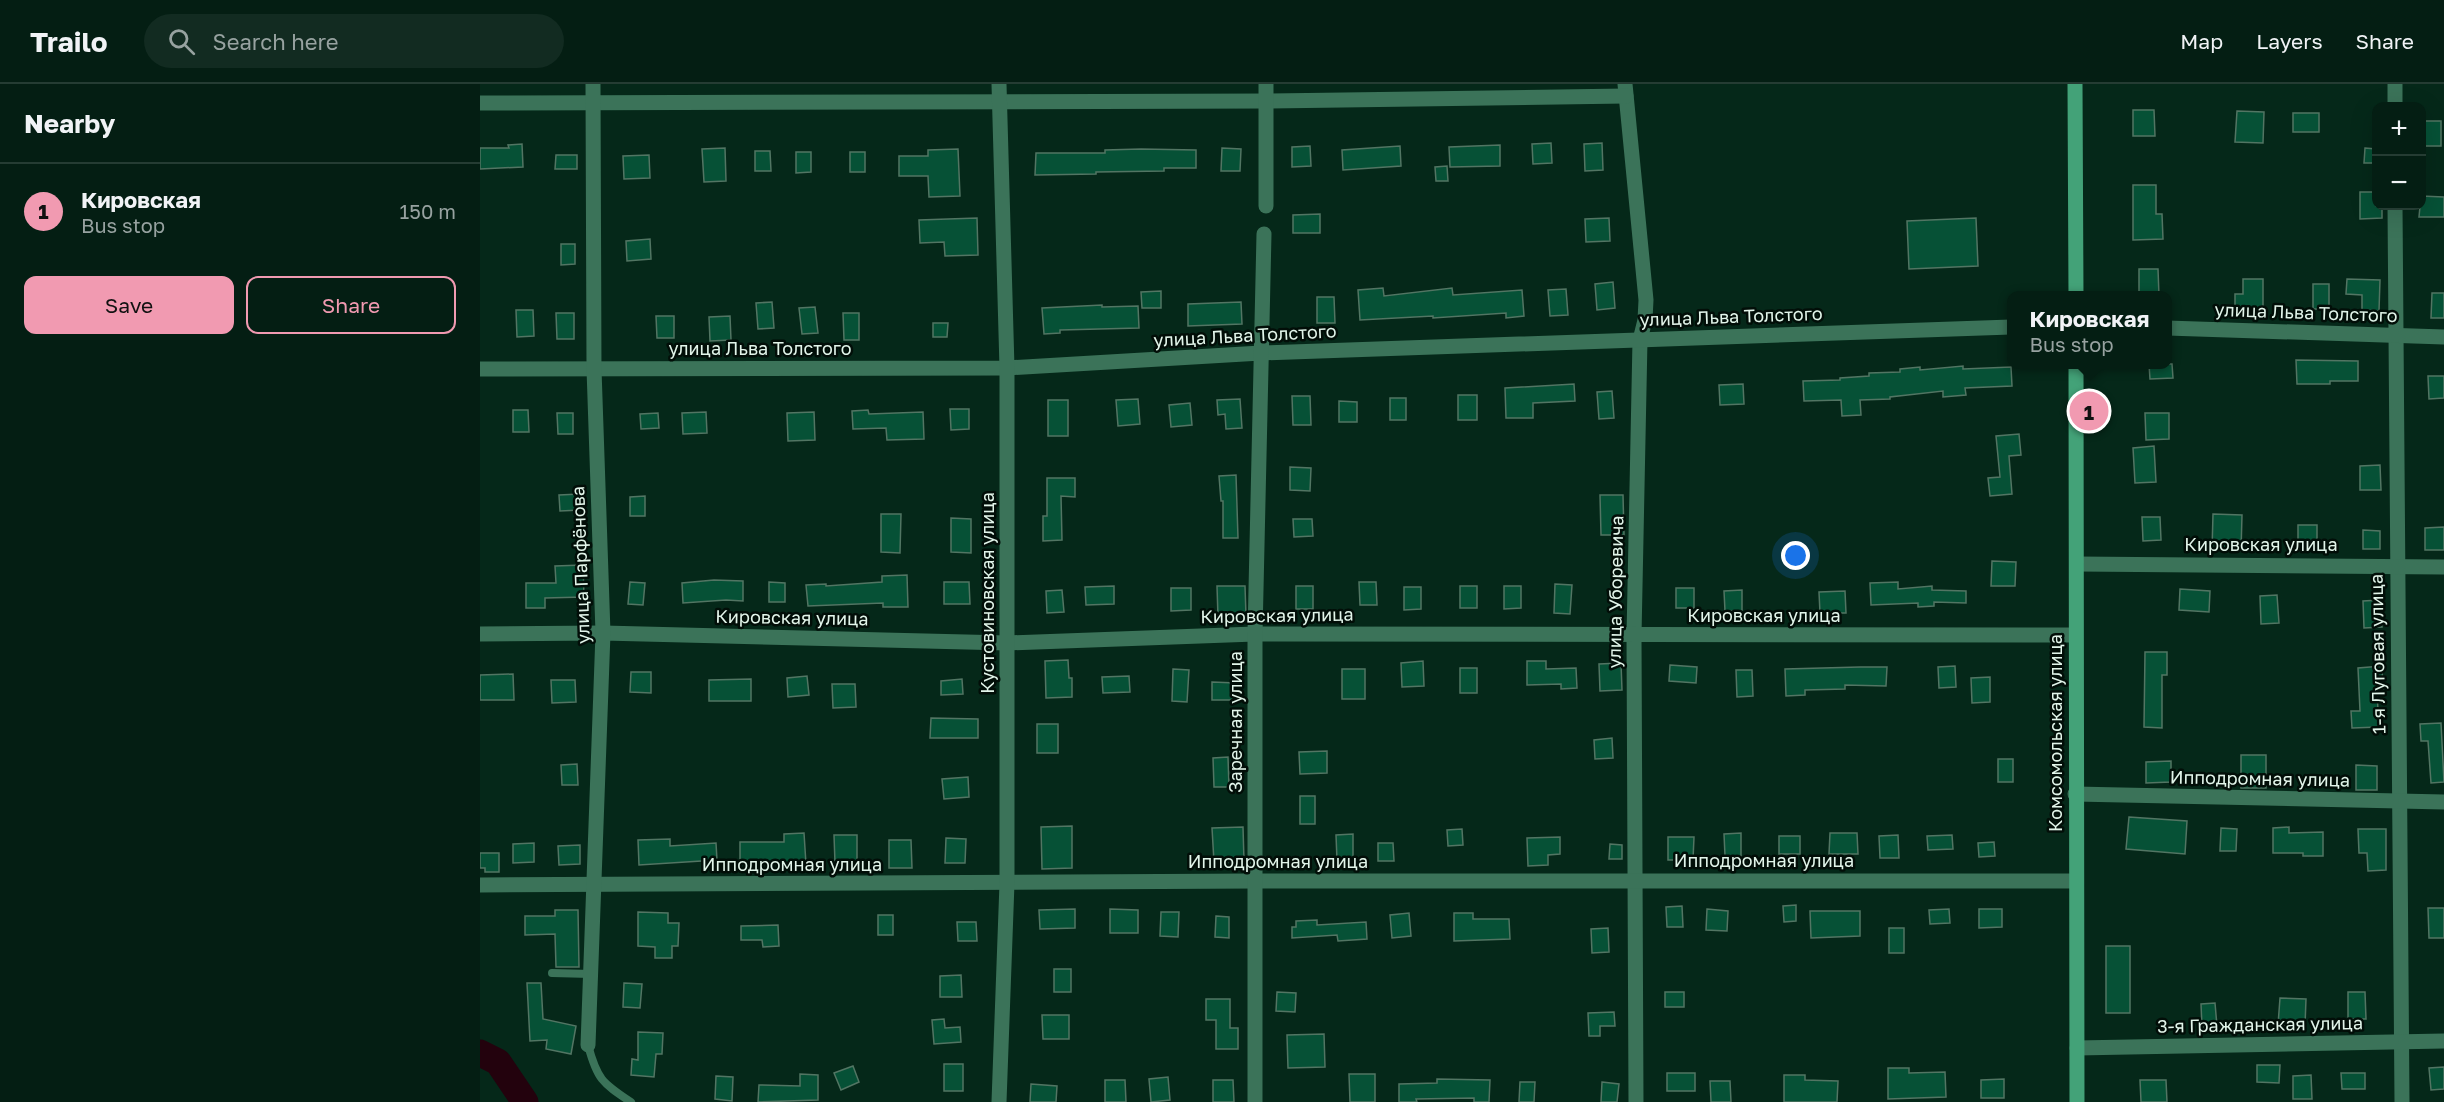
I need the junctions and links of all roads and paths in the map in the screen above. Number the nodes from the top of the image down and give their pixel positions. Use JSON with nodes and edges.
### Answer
{"nodes":[{"id":1,"x":593,"y":84,"type":"edge"},
{"id":2,"x":999,"y":84,"type":"edge"},
{"id":3,"x":1266,"y":84,"type":"edge"},
{"id":4,"x":2075,"y":84,"type":"edge"},
{"id":5,"x":2396,"y":84,"type":"edge"},
{"id":6,"x":1626,"y":90,"type":"edge"},
{"id":7,"x":1000,"y":101,"type":"junction"},
{"id":8,"x":1267,"y":101,"type":"junction"},
{"id":9,"x":2396,"y":102,"type":"edge"},
{"id":10,"x":480,"y":103,"type":"edge"},
{"id":11,"x":593,"y":103,"type":"junction"},
{"id":12,"x":1266,"y":206,"type":"dead end"},
{"id":13,"x":2395,"y":210,"type":"edge"},
{"id":14,"x":1264,"y":234,"type":"dead end"},
{"id":15,"x":2076,"y":291,"type":"edge"},
{"id":16,"x":2007,"y":327,"type":"edge"},
{"id":17,"x":2172,"y":328,"type":"edge"},
{"id":18,"x":2395,"y":335,"type":"junction"},
{"id":19,"x":2444,"y":336,"type":"edge"},
{"id":20,"x":1640,"y":340,"type":"junction"},
{"id":21,"x":1262,"y":353,"type":"junction"},
{"id":22,"x":1006,"y":368,"type":"junction"},
{"id":23,"x":480,"y":369,"type":"edge"},
{"id":24,"x":594,"y":369,"type":"junction"},
{"id":25,"x":2076,"y":369,"type":"edge"},
{"id":26,"x":2077,"y":564,"type":"junction"},
{"id":27,"x":2397,"y":565,"type":"junction"},
{"id":28,"x":2444,"y":567,"type":"edge"},
{"id":29,"x":603,"y":633,"type":"junction"},
{"id":30,"x":480,"y":634,"type":"edge"},
{"id":31,"x":1255,"y":634,"type":"junction"},
{"id":32,"x":2076,"y":635,"type":"junction"},
{"id":33,"x":1634,"y":636,"type":"junction"},
{"id":34,"x":1007,"y":643,"type":"junction"},
{"id":35,"x":2075,"y":794,"type":"junction"},
{"id":36,"x":2399,"y":801,"type":"junction"},
{"id":37,"x":2444,"y":802,"type":"edge"},
{"id":38,"x":1256,"y":881,"type":"junction"},
{"id":39,"x":1634,"y":881,"type":"junction"},
{"id":40,"x":2075,"y":881,"type":"junction"},
{"id":41,"x":1007,"y":883,"type":"junction"},
{"id":42,"x":480,"y":885,"type":"edge"},
{"id":43,"x":595,"y":886,"type":"junction"},
{"id":44,"x":552,"y":973,"type":"dead end"},
{"id":45,"x":591,"y":974,"type":"junction"},
{"id":46,"x":2444,"y":1041,"type":"edge"},
{"id":47,"x":2401,"y":1042,"type":"junction"},
{"id":48,"x":588,"y":1045,"type":"joint"},
{"id":49,"x":2077,"y":1048,"type":"junction"},
{"id":50,"x":631,"y":1102,"type":"edge"},
{"id":51,"x":999,"y":1102,"type":"edge"},
{"id":52,"x":1255,"y":1102,"type":"edge"},
{"id":53,"x":1636,"y":1102,"type":"edge"},
{"id":54,"x":2077,"y":1102,"type":"edge"},
{"id":55,"x":2402,"y":1102,"type":"edge"}],
"edges":[{"from":1,"to":11,"type":"street","name":"улица Парфёнова"},
{"from":2,"to":7,"type":"street","name":"Кустовиновская улица"},
{"from":3,"to":8,"type":"street"},
{"from":4,"to":15,"type":"main road"},
{"from":5,"to":9,"type":"street"},
{"from":6,"to":8,"type":"street"},
{"from":6,"to":20,"type":"street","name":"улица Уборевича"},
{"from":7,"to":8,"type":"street"},
{"from":7,"to":11,"type":"street"},
{"from":7,"to":22,"type":"street","name":"Кустовиновская улица"},
{"from":8,"to":12,"type":"street"},
{"from":10,"to":11,"type":"street"},
{"from":11,"to":24,"type":"street","name":"улица Парфёнова"},
{"from":13,"to":18,"type":"street","name":"1-я Луговая улица"},
{"from":14,"to":21,"type":"street","name":"Заречная улица"},
{"from":16,"to":20,"type":"street","name":"улица Льва Толстого"},
{"from":17,"to":18,"type":"street","name":"улица Льва Толстого"},
{"from":18,"to":19,"type":"street","name":"улица Льва Толстого"},
{"from":18,"to":27,"type":"street","name":"1-я Луговая улица"},
{"from":20,"to":21,"type":"street","name":"улица Льва Толстого"},
{"from":20,"to":33,"type":"street","name":"улица Уборевича"},
{"from":21,"to":22,"type":"street","name":"улица Льва Толстого"},
{"from":21,"to":31,"type":"street","name":"Заречная улица"},
{"from":22,"to":24,"type":"street","name":"улица Льва Толстого"},
{"from":22,"to":34,"type":"street","name":"Кустовиновская улица"},
{"from":23,"to":24,"type":"street","name":"улица Льва Толстого"},
{"from":24,"to":29,"type":"street","name":"улица Парфёнова"},
{"from":25,"to":26,"type":"main road","name":"Комсомольская улица"},
{"from":26,"to":27,"type":"street","name":"Кировская улица"},
{"from":26,"to":32,"type":"main road","name":"Комсомольская улица"},
{"from":27,"to":28,"type":"street","name":"Кировская улица"},
{"from":27,"to":36,"type":"street","name":"1-я Луговая улица"},
{"from":29,"to":30,"type":"street","name":"Кировская улица"},
{"from":29,"to":34,"type":"street","name":"Кировская улица"},
{"from":29,"to":43,"type":"street","name":"улица Парфёнова"},
{"from":31,"to":33,"type":"street","name":"Кировская улица"},
{"from":31,"to":34,"type":"street","name":"Кировская улица"},
{"from":31,"to":38,"type":"street","name":"Заречная улица"},
{"from":32,"to":33,"type":"street","name":"Кировская улица"},
{"from":32,"to":35,"type":"main road","name":"Комсомольская улица"},
{"from":33,"to":39,"type":"street","name":"улица Уборевича"},
{"from":34,"to":41,"type":"street","name":"Кустовиновская улица"},
{"from":35,"to":36,"type":"street","name":"Ипподромная улица"},
{"from":35,"to":40,"type":"main road","name":"Комсомольская улица"},
{"from":36,"to":37,"type":"street","name":"Ипподромная улица"},
{"from":36,"to":47,"type":"street","name":"1-я Луговая улица"},
{"from":38,"to":39,"type":"street","name":"Ипподромная улица"},
{"from":38,"to":41,"type":"street","name":"Ипподромная улица"},
{"from":38,"to":52,"type":"street","name":"Заречная улица"},
{"from":39,"to":40,"type":"street","name":"Ипподромная улица"},
{"from":39,"to":53,"type":"street","name":"улица Уборевича"},
{"from":40,"to":49,"type":"main road","name":"Комсомольская улица"},
{"from":41,"to":43,"type":"street","name":"Ипподромная улица"},
{"from":41,"to":51,"type":"street","name":"Кустовиновская улица"},
{"from":42,"to":43,"type":"street","name":"Ипподромная улица"},
{"from":43,"to":45,"type":"street","name":"улица Парфёнова"},
{"from":44,"to":45,"type":"lane"},
{"from":45,"to":48,"type":"street","name":"улица Парфёнова"},
{"from":46,"to":47,"type":"street","name":"3-я Гражданская улица"},
{"from":47,"to":49,"type":"street","name":"3-я Гражданская улица"},
{"from":47,"to":55,"type":"street","name":"1-я Луговая улица"},
{"from":48,"to":50,"type":"lane"},
{"from":49,"to":54,"type":"main road","name":"Комсомольская улица"}]}
